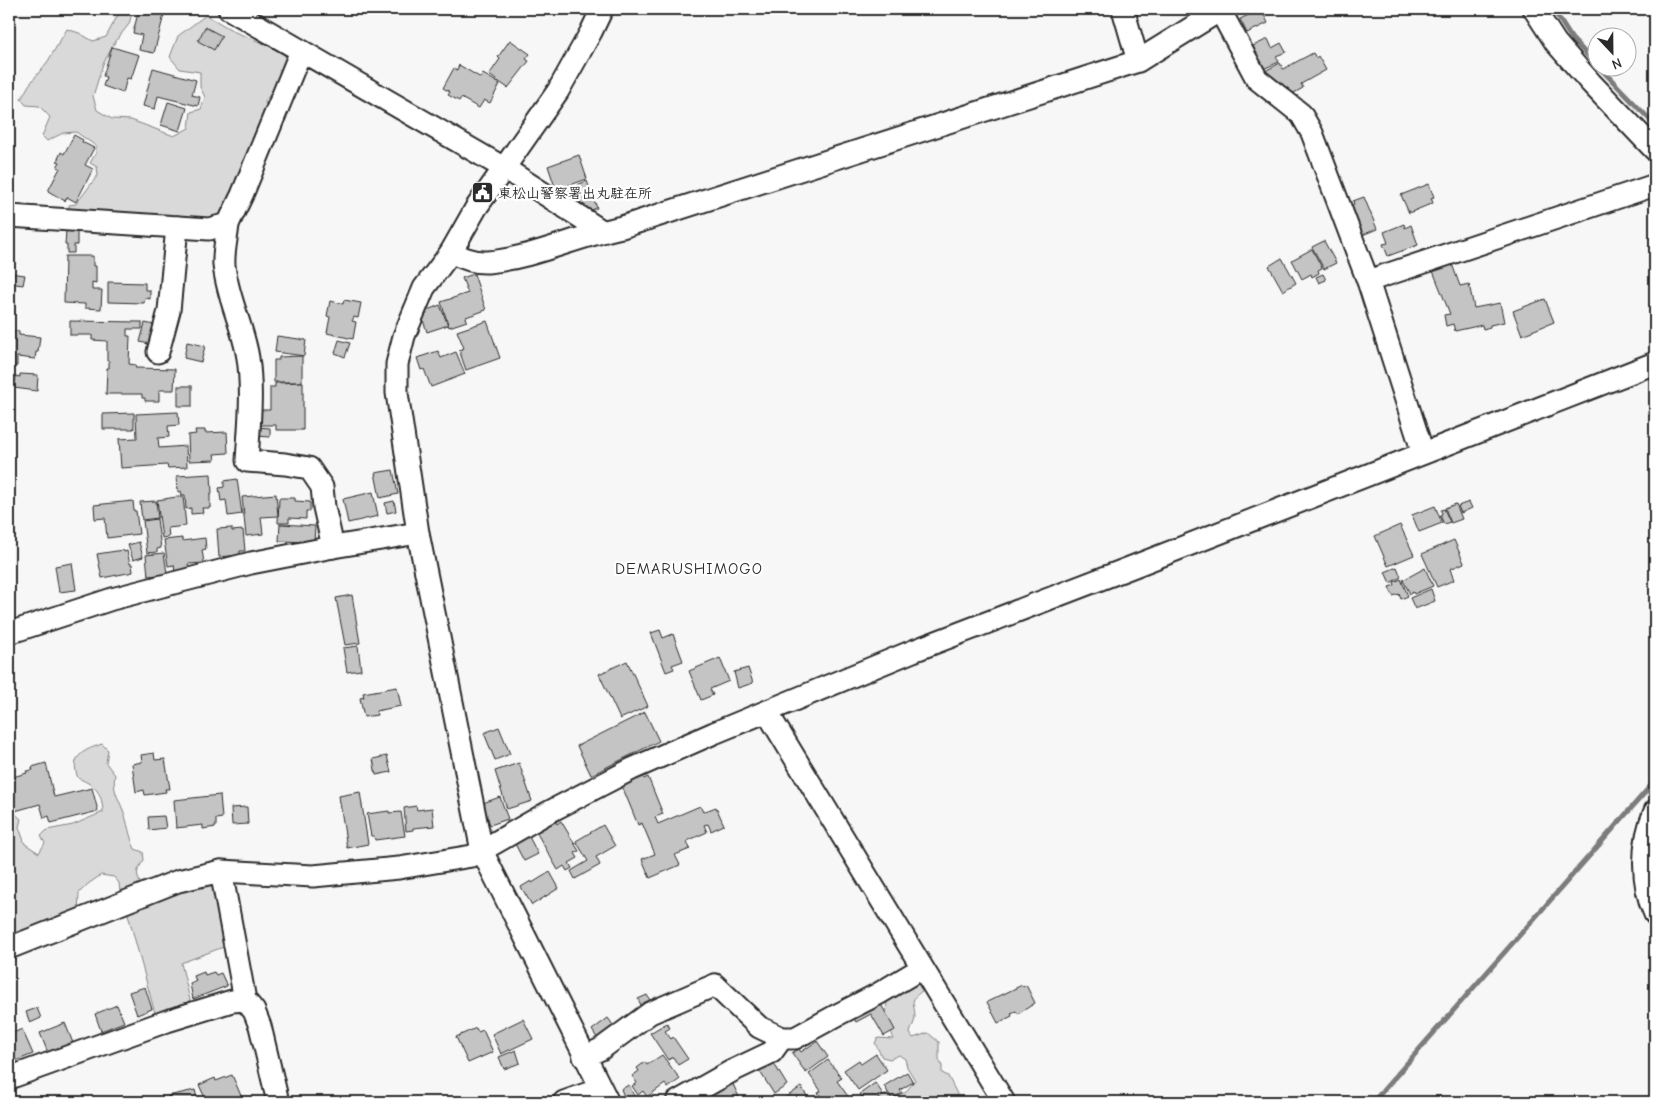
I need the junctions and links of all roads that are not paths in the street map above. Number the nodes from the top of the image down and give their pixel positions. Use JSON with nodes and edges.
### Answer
{"nodes":[{"id":1,"x":229,"y":9,"type":"edge"},
{"id":2,"x":602,"y":9,"type":"edge"},
{"id":3,"x":1123,"y":9,"type":"edge"},
{"id":4,"x":1221,"y":9,"type":"edge"},
{"id":5,"x":1534,"y":9,"type":"edge"},
{"id":6,"x":301,"y":51,"type":"junction"},
{"id":7,"x":1138,"y":61,"type":"junction"},
{"id":8,"x":1655,"y":150,"type":"edge"},
{"id":9,"x":504,"y":168,"type":"junction"},
{"id":10,"x":1655,"y":185,"type":"edge"},
{"id":11,"x":9,"y":216,"type":"edge"},
{"id":12,"x":228,"y":224,"type":"junction"},
{"id":13,"x":177,"y":227,"type":"junction"},
{"id":14,"x":602,"y":231,"type":"junction"},
{"id":15,"x":451,"y":252,"type":"junction"},
{"id":16,"x":1368,"y":281,"type":"junction"},
{"id":17,"x":158,"y":352,"type":"dead end"},
{"id":18,"x":1655,"y":363,"type":"edge"},
{"id":19,"x":1423,"y":453,"type":"junction"},
{"id":20,"x":418,"y":533,"type":"junction"},
{"id":21,"x":333,"y":547,"type":"junction"},
{"id":22,"x":9,"y":633,"type":"edge"},
{"id":23,"x":767,"y":712,"type":"junction"},
{"id":24,"x":1655,"y":811,"type":"edge"},
{"id":25,"x":482,"y":851,"type":"junction"},
{"id":26,"x":221,"y":871,"type":"junction"},
{"id":27,"x":1655,"y":914,"type":"edge"},
{"id":28,"x":9,"y":948,"type":"edge"},
{"id":29,"x":922,"y":968,"type":"junction"},
{"id":30,"x":245,"y":1000,"type":"junction"},
{"id":31,"x":782,"y":1038,"type":"junction"},
{"id":32,"x":584,"y":1057,"type":"junction"},
{"id":33,"x":9,"y":1078,"type":"edge"},
{"id":34,"x":604,"y":1095,"type":"edge"},
{"id":35,"x":278,"y":1102,"type":"edge"},
{"id":36,"x":564,"y":1102,"type":"edge"},
{"id":37,"x":677,"y":1102,"type":"edge"},
{"id":38,"x":1004,"y":1102,"type":"edge"}],
"edges":[{"from":1,"to":6,"type":"street"},
{"from":2,"to":9,"type":"street"},
{"from":3,"to":7,"type":"street"},
{"from":4,"to":7,"type":"street"},
{"from":4,"to":16,"type":"street"},
{"from":5,"to":8,"type":"street"},
{"from":6,"to":9,"type":"street"},
{"from":6,"to":12,"type":"street"},
{"from":7,"to":14,"type":"street"},
{"from":9,"to":14,"type":"street"},
{"from":9,"to":15,"type":"street"},
{"from":10,"to":16,"type":"street"},
{"from":11,"to":13,"type":"street"},
{"from":12,"to":13,"type":"street"},
{"from":12,"to":21,"type":"street"},
{"from":13,"to":17,"type":"street"},
{"from":14,"to":15,"type":"street"},
{"from":15,"to":20,"type":"street"},
{"from":16,"to":19,"type":"street"},
{"from":18,"to":19,"type":"street"},
{"from":19,"to":23,"type":"street"},
{"from":20,"to":21,"type":"street"},
{"from":20,"to":25,"type":"street"},
{"from":21,"to":22,"type":"street"},
{"from":23,"to":25,"type":"street"},
{"from":23,"to":29,"type":"street"},
{"from":24,"to":27,"type":"street"},
{"from":25,"to":26,"type":"street"},
{"from":25,"to":32,"type":"street"},
{"from":26,"to":28,"type":"street"},
{"from":26,"to":30,"type":"street"},
{"from":29,"to":31,"type":"street"},
{"from":29,"to":38,"type":"street"},
{"from":30,"to":33,"type":"street"},
{"from":30,"to":35,"type":"street"},
{"from":31,"to":32,"type":"street"},
{"from":31,"to":37,"type":"street"},
{"from":32,"to":34,"type":"street"},
{"from":34,"to":36,"type":"street"}]}
